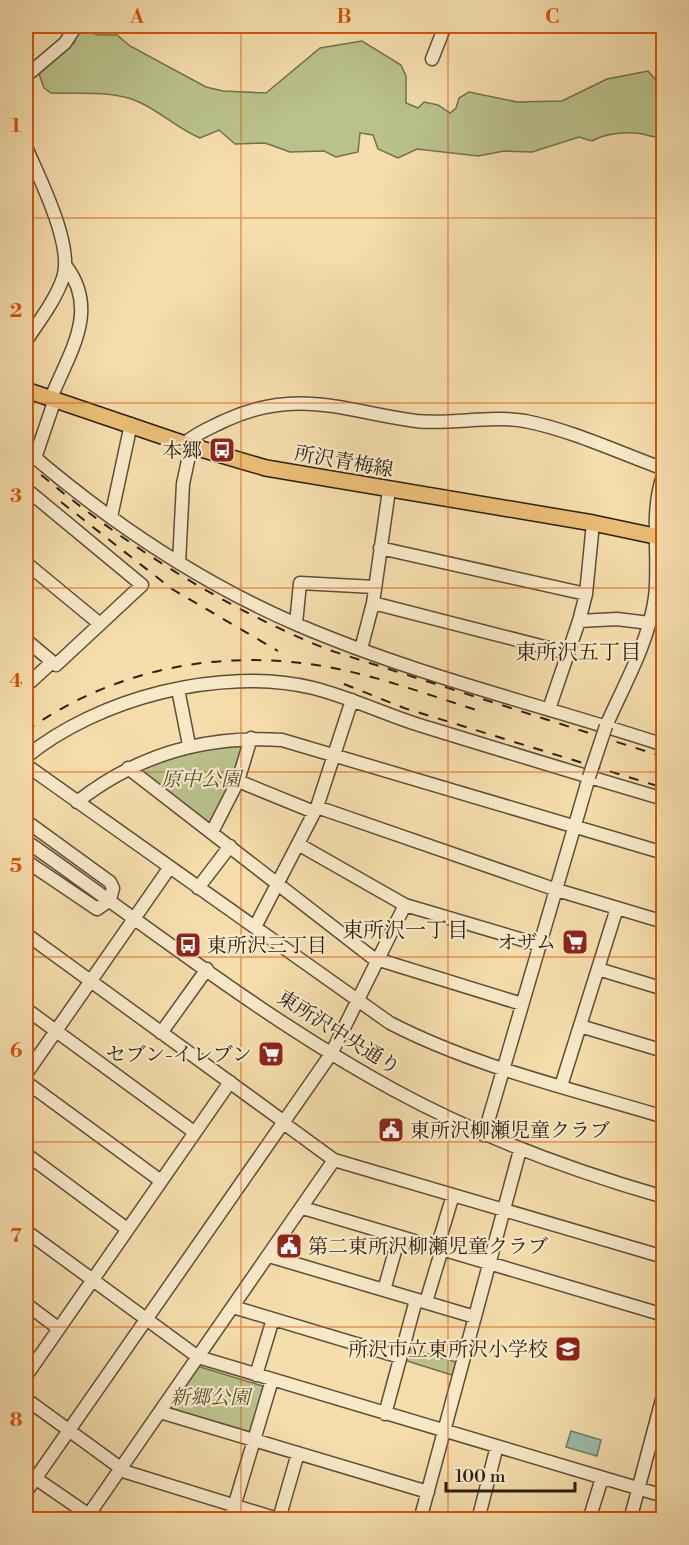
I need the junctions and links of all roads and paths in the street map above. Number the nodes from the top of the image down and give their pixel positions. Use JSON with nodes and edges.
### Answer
{"nodes":[{"id":1,"x":76,"y":26,"type":"edge"},
{"id":2,"x":445,"y":26,"type":"edge"},
{"id":3,"x":432,"y":59,"type":"dead end"},
{"id":4,"x":26,"y":76,"type":"edge"},
{"id":5,"x":26,"y":147,"type":"edge"},
{"id":6,"x":66,"y":266,"type":"junction"},
{"id":7,"x":26,"y":341,"type":"edge"},
{"id":8,"x":26,"y":390,"type":"edge"},
{"id":9,"x":53,"y":398,"type":"junction"},
{"id":10,"x":131,"y":424,"type":"junction"},
{"id":11,"x":188,"y":445,"type":"junction"},
{"id":12,"x":30,"y":454,"type":"edge"},
{"id":13,"x":663,"y":471,"type":"edge"},
{"id":14,"x":26,"y":489,"type":"edge"},
{"id":15,"x":389,"y":490,"type":"junction"},
{"id":16,"x":111,"y":517,"type":"junction"},
{"id":17,"x":593,"y":523,"type":"junction"},
{"id":18,"x":660,"y":537,"type":"edge"},
{"id":19,"x":381,"y":548,"type":"junction"},
{"id":20,"x":26,"y":563,"type":"edge"},
{"id":21,"x":179,"y":563,"type":"junction"},
{"id":22,"x":375,"y":587,"type":"junction"},
{"id":23,"x":586,"y":594,"type":"junction"},
{"id":24,"x":373,"y":603,"type":"junction"},
{"id":25,"x":579,"y":621,"type":"junction"},
{"id":26,"x":649,"y":623,"type":"junction"},
{"id":27,"x":100,"y":624,"type":"junction"},
{"id":28,"x":296,"y":624,"type":"junction"},
{"id":29,"x":26,"y":640,"type":"edge"},
{"id":30,"x":361,"y":649,"type":"junction"},
{"id":31,"x":568,"y":653,"type":"junction"},
{"id":32,"x":51,"y":663,"type":"junction"},
{"id":33,"x":26,"y":686,"type":"edge"},
{"id":34,"x":178,"y":689,"type":"junction"},
{"id":35,"x":352,"y":700,"type":"junction"},
{"id":36,"x":549,"y":709,"type":"junction"},
{"id":37,"x":606,"y":726,"type":"junction"},
{"id":38,"x":251,"y":738,"type":"junction"},
{"id":39,"x":189,"y":745,"type":"junction"},
{"id":40,"x":663,"y":745,"type":"edge"},
{"id":41,"x":334,"y":754,"type":"junction"},
{"id":42,"x":26,"y":757,"type":"edge"},
{"id":43,"x":26,"y":765,"type":"edge"},
{"id":44,"x":128,"y":768,"type":"junction"},
{"id":45,"x":589,"y":777,"type":"junction"},
{"id":46,"x":238,"y":781,"type":"junction"},
{"id":47,"x":663,"y":800,"type":"edge"},
{"id":48,"x":77,"y":802,"type":"junction"},
{"id":49,"x":315,"y":810,"type":"junction"},
{"id":50,"x":26,"y":821,"type":"edge"},
{"id":51,"x":575,"y":826,"type":"junction"},
{"id":52,"x":212,"y":832,"type":"junction"},
{"id":53,"x":26,"y":841,"type":"edge"},
{"id":54,"x":298,"y":844,"type":"junction"},
{"id":55,"x":230,"y":846,"type":"junction"},
{"id":56,"x":663,"y":853,"type":"edge"},
{"id":57,"x":26,"y":861,"type":"edge"},
{"id":58,"x":170,"y":867,"type":"junction"},
{"id":59,"x":278,"y":883,"type":"junction"},
{"id":60,"x":198,"y":888,"type":"junction"},
{"id":61,"x":557,"y":890,"type":"junction"},
{"id":62,"x":110,"y":900,"type":"junction"},
{"id":63,"x":405,"y":905,"type":"junction"},
{"id":64,"x":617,"y":908,"type":"junction"},
{"id":65,"x":135,"y":917,"type":"junction"},
{"id":66,"x":663,"y":922,"type":"edge"},
{"id":67,"x":255,"y":927,"type":"junction"},
{"id":68,"x":26,"y":934,"type":"edge"},
{"id":69,"x":540,"y":945,"type":"junction"},
{"id":70,"x":377,"y":960,"type":"junction"},
{"id":71,"x":207,"y":969,"type":"junction"},
{"id":72,"x":598,"y":969,"type":"junction"},
{"id":73,"x":90,"y":981,"type":"junction"},
{"id":74,"x":663,"y":989,"type":"edge"},
{"id":75,"x":357,"y":1002,"type":"junction"},
{"id":76,"x":522,"y":1004,"type":"junction"},
{"id":77,"x":26,"y":1009,"type":"edge"},
{"id":78,"x":580,"y":1026,"type":"junction"},
{"id":79,"x":56,"y":1031,"type":"junction"},
{"id":80,"x":161,"y":1033,"type":"junction"},
{"id":81,"x":663,"y":1051,"type":"edge"},
{"id":82,"x":331,"y":1053,"type":"junction"},
{"id":83,"x":504,"y":1068,"type":"junction"},
{"id":84,"x":26,"y":1074,"type":"edge"},
{"id":85,"x":26,"y":1082,"type":"edge"},
{"id":86,"x":230,"y":1082,"type":"junction"},
{"id":87,"x":561,"y":1086,"type":"junction"},
{"id":88,"x":663,"y":1117,"type":"edge"},
{"id":89,"x":283,"y":1121,"type":"junction"},
{"id":90,"x":194,"y":1132,"type":"junction"},
{"id":91,"x":484,"y":1135,"type":"junction"},
{"id":92,"x":520,"y":1150,"type":"junction"},
{"id":93,"x":26,"y":1154,"type":"edge"},
{"id":94,"x":334,"y":1160,"type":"junction"},
{"id":95,"x":161,"y":1181,"type":"junction"},
{"id":96,"x":453,"y":1195,"type":"junction"},
{"id":97,"x":663,"y":1197,"type":"edge"},
{"id":98,"x":303,"y":1208,"type":"junction"},
{"id":99,"x":504,"y":1210,"type":"junction"},
{"id":100,"x":127,"y":1229,"type":"junction"},
{"id":101,"x":26,"y":1230,"type":"edge"},
{"id":102,"x":399,"y":1237,"type":"junction"},
{"id":103,"x":439,"y":1248,"type":"junction"},
{"id":104,"x":269,"y":1256,"type":"junction"},
{"id":105,"x":663,"y":1257,"type":"edge"},
{"id":106,"x":489,"y":1264,"type":"junction"},
{"id":107,"x":92,"y":1280,"type":"junction"},
{"id":108,"x":384,"y":1290,"type":"junction"},
{"id":109,"x":421,"y":1301,"type":"junction"},
{"id":110,"x":26,"y":1304,"type":"edge"},
{"id":111,"x":233,"y":1307,"type":"junction"},
{"id":112,"x":663,"y":1315,"type":"edge"},
{"id":113,"x":475,"y":1317,"type":"junction"},
{"id":114,"x":146,"y":1319,"type":"junction"},
{"id":115,"x":273,"y":1319,"type":"junction"},
{"id":116,"x":58,"y":1328,"type":"junction"},
{"id":117,"x":198,"y":1357,"type":"junction"},
{"id":118,"x":400,"y":1357,"type":"junction"},
{"id":119,"x":26,"y":1374,"type":"edge"},
{"id":120,"x":256,"y":1375,"type":"junction"},
{"id":121,"x":272,"y":1380,"type":"junction"},
{"id":122,"x":663,"y":1392,"type":"edge"},
{"id":123,"x":26,"y":1399,"type":"edge"},
{"id":124,"x":160,"y":1412,"type":"junction"},
{"id":125,"x":385,"y":1414,"type":"junction"},
{"id":126,"x":68,"y":1430,"type":"junction"},
{"id":127,"x":444,"y":1430,"type":"junction"},
{"id":128,"x":659,"y":1431,"type":"edge"},
{"id":129,"x":254,"y":1439,"type":"junction"},
{"id":130,"x":497,"y":1446,"type":"junction"},
{"id":131,"x":298,"y":1453,"type":"junction"},
{"id":132,"x":121,"y":1469,"type":"junction"},
{"id":133,"x":35,"y":1478,"type":"junction"},
{"id":134,"x":602,"y":1478,"type":"junction"},
{"id":135,"x":638,"y":1489,"type":"junction"},
{"id":136,"x":26,"y":1492,"type":"edge"},
{"id":137,"x":428,"y":1492,"type":"junction"},
{"id":138,"x":663,"y":1496,"type":"edge"},
{"id":139,"x":234,"y":1505,"type":"junction"},
{"id":140,"x":87,"y":1517,"type":"edge"},
{"id":141,"x":274,"y":1518,"type":"edge"},
{"id":142,"x":230,"y":1520,"type":"edge"},
{"id":143,"x":420,"y":1520,"type":"edge"},
{"id":144,"x":478,"y":1520,"type":"edge"},
{"id":145,"x":589,"y":1520,"type":"edge"},
{"id":146,"x":630,"y":1520,"type":"edge"}],
"edges":[{"from":1,"to":4,"type":"street"},
{"from":2,"to":3,"type":"street"},
{"from":5,"to":6,"type":"street"},
{"from":6,"to":7,"type":"street"},
{"from":6,"to":9,"type":"street"},
{"from":8,"to":9,"type":"main road","name":"所沢青梅線"},
{"from":9,"to":10,"type":"main road","name":"所沢青梅線"},
{"from":9,"to":12,"type":"street"},
{"from":10,"to":11,"type":"main road","name":"所沢青梅線"},
{"from":10,"to":16,"type":"street"},
{"from":11,"to":13,"type":"street"},
{"from":11,"to":15,"type":"main road","name":"所沢青梅線"},
{"from":11,"to":21,"type":"street"},
{"from":12,"to":16,"type":"street"},
{"from":13,"to":18,"type":"street"},
{"from":14,"to":27,"type":"street"},
{"from":15,"to":17,"type":"main road","name":"所沢青梅線"},
{"from":15,"to":19,"type":"street"},
{"from":16,"to":21,"type":"street"},
{"from":17,"to":18,"type":"main road","name":"所沢青梅線"},
{"from":17,"to":23,"type":"street"},
{"from":18,"to":26,"type":"street"},
{"from":19,"to":22,"type":"street"},
{"from":19,"to":23,"type":"street"},
{"from":20,"to":27,"type":"street"},
{"from":21,"to":28,"type":"street"},
{"from":22,"to":24,"type":"street"},
{"from":22,"to":28,"type":"street"},
{"from":23,"to":25,"type":"street"},
{"from":24,"to":30,"type":"street"},
{"from":24,"to":31,"type":"street"},
{"from":25,"to":26,"type":"street"},
{"from":25,"to":31,"type":"street"},
{"from":26,"to":37,"type":"street"},
{"from":27,"to":32,"type":"street"},
{"from":28,"to":30,"type":"street"},
{"from":29,"to":32,"type":"street"},
{"from":30,"to":36,"type":"street"},
{"from":31,"to":36,"type":"street"},
{"from":32,"to":33,"type":"street"},
{"from":34,"to":35,"type":"street"},
{"from":34,"to":39,"type":"street"},
{"from":34,"to":42,"type":"street"},
{"from":35,"to":41,"type":"street"},
{"from":35,"to":45,"type":"street"},
{"from":36,"to":37,"type":"street"},
{"from":37,"to":40,"type":"street"},
{"from":37,"to":45,"type":"street","bridge":true},
{"from":38,"to":39,"type":"street"},
{"from":38,"to":41,"type":"street"},
{"from":38,"to":46,"type":"street"},
{"from":39,"to":44,"type":"street"},
{"from":41,"to":49,"type":"street"},
{"from":41,"to":51,"type":"street"},
{"from":43,"to":48,"type":"street"},
{"from":44,"to":48,"type":"street"},
{"from":44,"to":52,"type":"street"},
{"from":45,"to":47,"type":"street"},
{"from":45,"to":51,"type":"street"},
{"from":46,"to":49,"type":"street"},
{"from":46,"to":52,"type":"street"},
{"from":48,"to":58,"type":"street"},
{"from":49,"to":54,"type":"street"},
{"from":49,"to":61,"type":"street"},
{"from":50,"to":62,"type":"street"},
{"from":51,"to":56,"type":"street"},
{"from":51,"to":61,"type":"street"},
{"from":52,"to":55,"type":"street"},
{"from":53,"to":62,"type":"street","name":"東所沢中央通り"},
{"from":54,"to":59,"type":"street"},
{"from":54,"to":63,"type":"street"},
{"from":55,"to":59,"type":"street"},
{"from":55,"to":60,"type":"street"},
{"from":57,"to":62,"type":"street"},
{"from":58,"to":60,"type":"street"},
{"from":58,"to":65,"type":"street"},
{"from":59,"to":67,"type":"street"},
{"from":59,"to":70,"type":"street"},
{"from":60,"to":67,"type":"street"},
{"from":61,"to":64,"type":"street"},
{"from":61,"to":69,"type":"street"},
{"from":62,"to":65,"type":"street","name":"東所沢中央通り"},
{"from":63,"to":69,"type":"street"},
{"from":63,"to":70,"type":"street"},
{"from":64,"to":66,"type":"street"},
{"from":64,"to":72,"type":"street"},
{"from":65,"to":71,"type":"street","name":"東所沢中央通り"},
{"from":65,"to":73,"type":"street"},
{"from":67,"to":75,"type":"street"},
{"from":68,"to":73,"type":"street"},
{"from":69,"to":76,"type":"street"},
{"from":70,"to":75,"type":"street"},
{"from":70,"to":76,"type":"street"},
{"from":71,"to":80,"type":"street"},
{"from":71,"to":82,"type":"street","name":"東所沢中央通り"},
{"from":72,"to":74,"type":"street"},
{"from":72,"to":78,"type":"street"},
{"from":73,"to":79,"type":"street"},
{"from":73,"to":80,"type":"street"},
{"from":75,"to":82,"type":"street"},
{"from":75,"to":83,"type":"street"},
{"from":76,"to":83,"type":"street"},
{"from":77,"to":79,"type":"street"},
{"from":78,"to":81,"type":"street"},
{"from":78,"to":87,"type":"street"},
{"from":79,"to":84,"type":"street"},
{"from":79,"to":90,"type":"street"},
{"from":80,"to":86,"type":"street"},
{"from":82,"to":89,"type":"street"},
{"from":82,"to":91,"type":"street","name":"東所沢中央通り"},
{"from":83,"to":87,"type":"street"},
{"from":83,"to":91,"type":"street"},
{"from":85,"to":95,"type":"street"},
{"from":86,"to":89,"type":"street"},
{"from":86,"to":90,"type":"street"},
{"from":87,"to":88,"type":"street"},
{"from":89,"to":94,"type":"street"},
{"from":89,"to":114,"type":"street"},
{"from":90,"to":95,"type":"street"},
{"from":91,"to":92,"type":"street","name":"東所沢中央通り"},
{"from":92,"to":97,"type":"street","name":"東所沢中央通り"},
{"from":92,"to":99,"type":"street"},
{"from":93,"to":100,"type":"street"},
{"from":94,"to":96,"type":"street"},
{"from":94,"to":98,"type":"street"},
{"from":95,"to":100,"type":"street"},
{"from":96,"to":99,"type":"street"},
{"from":96,"to":103,"type":"street"},
{"from":98,"to":102,"type":"street"},
{"from":98,"to":104,"type":"street"},
{"from":99,"to":105,"type":"street"},
{"from":99,"to":106,"type":"street"},
{"from":100,"to":107,"type":"street"},
{"from":101,"to":107,"type":"street"},
{"from":102,"to":103,"type":"street"},
{"from":102,"to":108,"type":"street"},
{"from":103,"to":106,"type":"street"},
{"from":103,"to":109,"type":"street"},
{"from":104,"to":108,"type":"street"},
{"from":104,"to":111,"type":"street"},
{"from":106,"to":112,"type":"street"},
{"from":106,"to":113,"type":"street"},
{"from":107,"to":114,"type":"street"},
{"from":107,"to":116,"type":"street"},
{"from":108,"to":109,"type":"street"},
{"from":109,"to":113,"type":"street"},
{"from":109,"to":118,"type":"street"},
{"from":110,"to":116,"type":"street"},
{"from":111,"to":115,"type":"street"},
{"from":111,"to":117,"type":"street"},
{"from":113,"to":127,"type":"street"},
{"from":114,"to":117,"type":"street"},
{"from":114,"to":126,"type":"street"},
{"from":115,"to":118,"type":"street"},
{"from":115,"to":120,"type":"street"},
{"from":116,"to":119,"type":"street"},
{"from":117,"to":120,"type":"street"},
{"from":117,"to":124,"type":"street"},
{"from":118,"to":125,"type":"street"},
{"from":120,"to":121,"type":"street"},
{"from":121,"to":125,"type":"street"},
{"from":121,"to":129,"type":"street"},
{"from":122,"to":128,"type":"street"},
{"from":123,"to":126,"type":"street"},
{"from":124,"to":129,"type":"street"},
{"from":124,"to":132,"type":"street"},
{"from":125,"to":127,"type":"street"},
{"from":126,"to":132,"type":"street"},
{"from":126,"to":133,"type":"street"},
{"from":127,"to":130,"type":"street"},
{"from":127,"to":137,"type":"street"},
{"from":128,"to":135,"type":"street"},
{"from":129,"to":131,"type":"street"},
{"from":129,"to":139,"type":"street"},
{"from":130,"to":134,"type":"street"},
{"from":130,"to":144,"type":"street"},
{"from":131,"to":137,"type":"street"},
{"from":131,"to":141,"type":"street"},
{"from":132,"to":139,"type":"street"},
{"from":132,"to":140,"type":"street"},
{"from":133,"to":136,"type":"street"},
{"from":133,"to":140,"type":"street"},
{"from":134,"to":135,"type":"street"},
{"from":134,"to":145,"type":"street"},
{"from":135,"to":138,"type":"street"},
{"from":135,"to":146,"type":"street"},
{"from":137,"to":143,"type":"street"},
{"from":139,"to":141,"type":"street"},
{"from":139,"to":142,"type":"street"}]}
